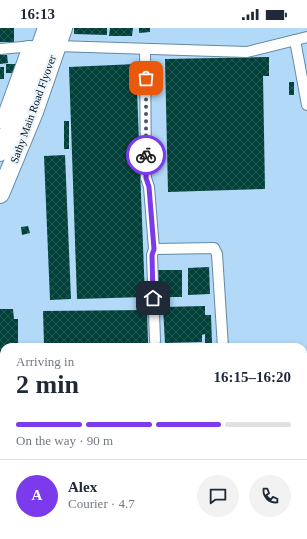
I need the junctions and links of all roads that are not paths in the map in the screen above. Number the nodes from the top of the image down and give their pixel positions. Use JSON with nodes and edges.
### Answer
{"nodes":[{"id":1,"x":47,"y":28,"type":"edge"},
{"id":2,"x":63,"y":28,"type":"edge"},
{"id":3,"x":307,"y":37,"type":"edge"},
{"id":4,"x":295,"y":40,"type":"junction"},
{"id":5,"x":42,"y":46,"type":"junction"},
{"id":6,"x":0,"y":49,"type":"edge"},
{"id":7,"x":146,"y":49,"type":"junction"},
{"id":8,"x":42,"y":65,"type":"junction"},
{"id":9,"x":307,"y":105,"type":"edge"},
{"id":10,"x":0,"y":123,"type":"edge"},
{"id":11,"x":0,"y":152,"type":"edge"},
{"id":12,"x":0,"y":194,"type":"edge"},
{"id":13,"x":154,"y":249,"type":"junction"},
{"id":14,"x":154,"y":341,"type":"dead end"},
{"id":15,"x":223,"y":343,"type":"edge"}],
"edges":[{"from":1,"to":5,"type":"highway"},
{"from":2,"to":5,"type":"highway"},
{"from":3,"to":4,"type":"street"},
{"from":4,"to":7,"type":"street"},
{"from":4,"to":9,"type":"street"},
{"from":5,"to":6,"type":"street"},
{"from":5,"to":7,"type":"street"},
{"from":5,"to":8,"type":"highway","name":"Sathy Main Road Flyover"},
{"from":5,"to":10,"type":"street"},
{"from":7,"to":13,"type":"street"},
{"from":8,"to":11,"type":"highway","name":"Sathy Main Road Flyover"},
{"from":8,"to":12,"type":"highway","name":"Sathy Main Road Flyover"},
{"from":13,"to":14,"type":"street"},
{"from":13,"to":15,"type":"street"}]}
